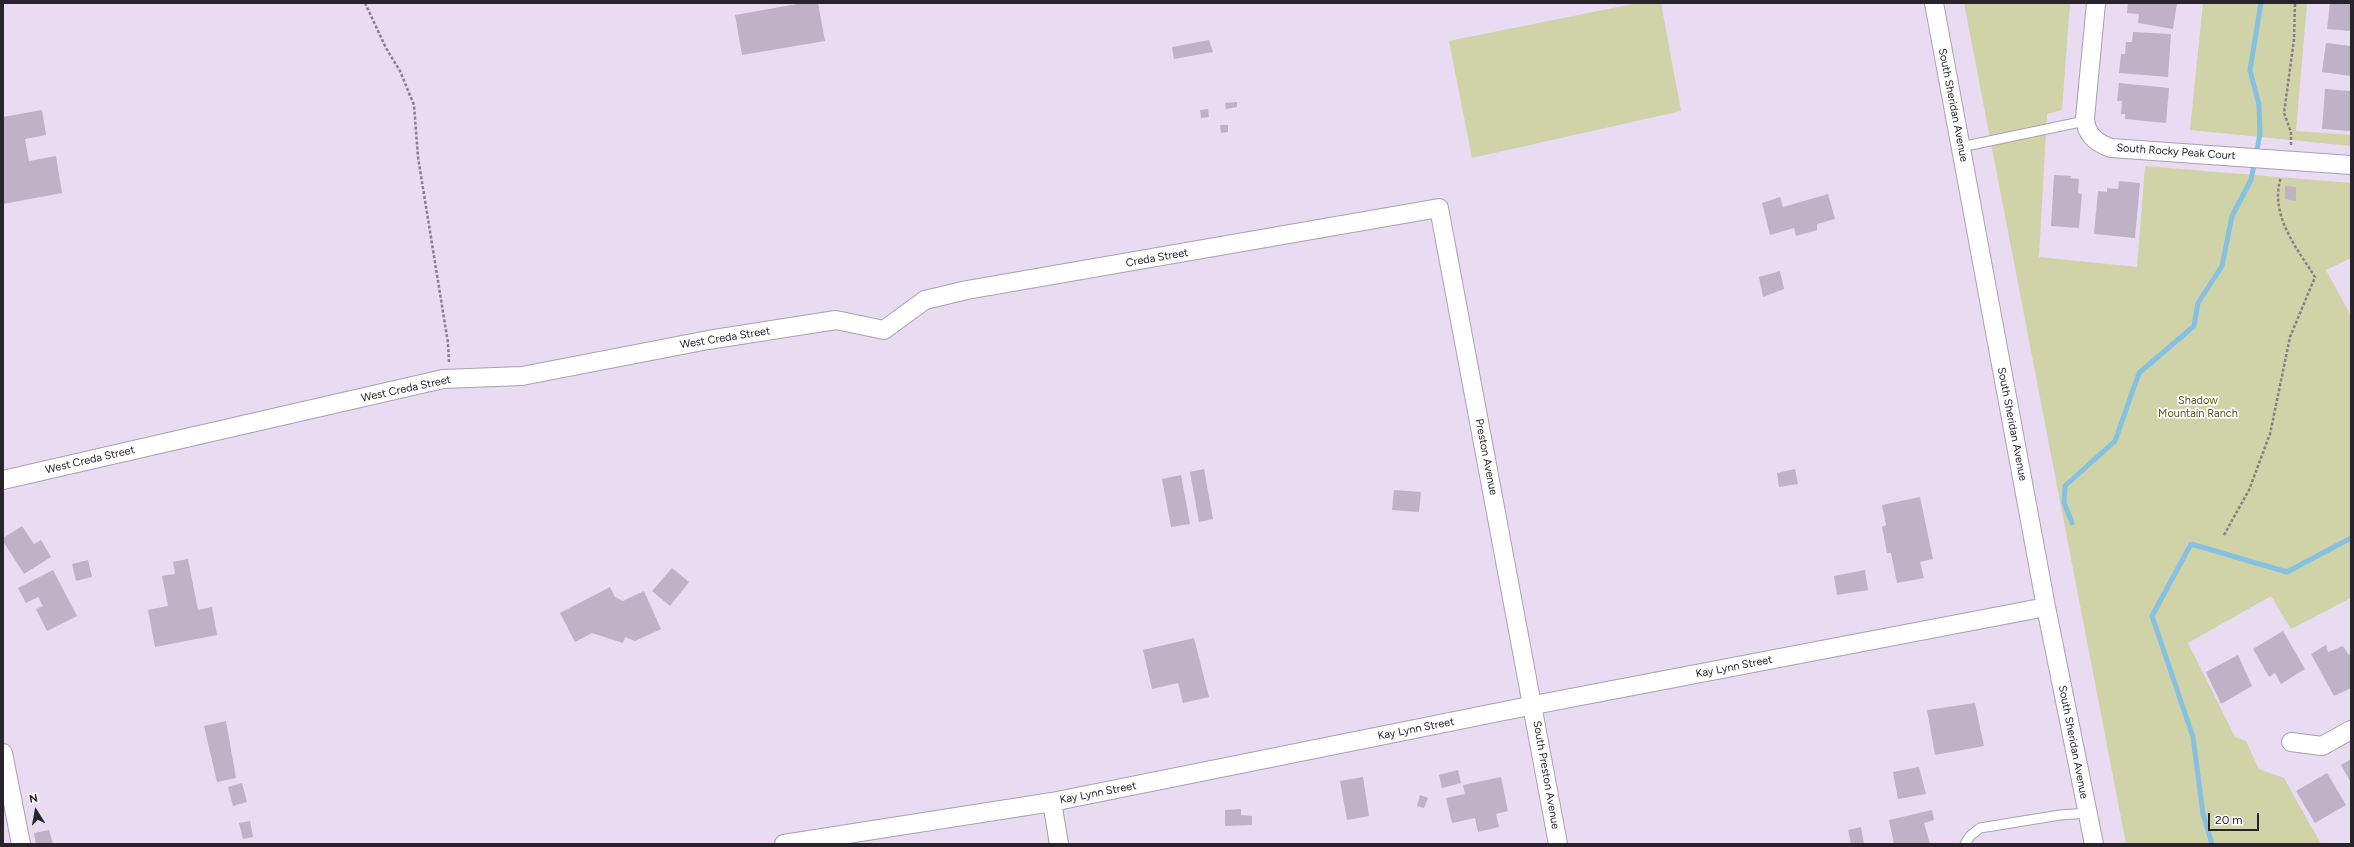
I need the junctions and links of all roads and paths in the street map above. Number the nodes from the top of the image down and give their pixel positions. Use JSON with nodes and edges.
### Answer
{"nodes":[{"id":1,"x":365,"y":3,"type":"edge"},
{"id":2,"x":1934,"y":3,"type":"edge"},
{"id":3,"x":2096,"y":3,"type":"edge"},
{"id":4,"x":2295,"y":3,"type":"edge"},
{"id":5,"x":2085,"y":133,"type":"junction"},
{"id":6,"x":1961,"y":147,"type":"junction"},
{"id":7,"x":2292,"y":161,"type":"junction"},
{"id":8,"x":2351,"y":165,"type":"edge"},
{"id":9,"x":1438,"y":208,"type":"joint"},
{"id":10,"x":884,"y":330,"type":"joint"},
{"id":11,"x":449,"y":379,"type":"junction"},
{"id":12,"x":3,"y":480,"type":"edge"},
{"id":13,"x":2224,"y":535,"type":"dead end"},
{"id":14,"x":2046,"y":607,"type":"junction"},
{"id":15,"x":1534,"y":705,"type":"junction"},
{"id":16,"x":2351,"y":730,"type":"edge"},
{"id":17,"x":2292,"y":742,"type":"dead end"},
{"id":18,"x":3,"y":753,"type":"edge"},
{"id":19,"x":1052,"y":802,"type":"junction"},
{"id":20,"x":2088,"y":813,"type":"junction"},
{"id":21,"x":21,"y":844,"type":"edge"},
{"id":22,"x":784,"y":844,"type":"edge"},
{"id":23,"x":1059,"y":844,"type":"edge"},
{"id":24,"x":1558,"y":844,"type":"edge"},
{"id":25,"x":1965,"y":844,"type":"edge"},
{"id":26,"x":2094,"y":844,"type":"edge"}],
"edges":[{"from":1,"to":11,"type":"path"},
{"from":2,"to":6,"type":"street","name":"South Sheridan Avenue"},
{"from":3,"to":5,"type":"street"},
{"from":4,"to":7,"type":"path"},
{"from":5,"to":6,"type":"lane"},
{"from":5,"to":7,"type":"street","name":"South Rocky Peak Court"},
{"from":6,"to":14,"type":"street","name":"South Sheridan Avenue"},
{"from":7,"to":8,"type":"street","name":"South Rocky Peak Court"},
{"from":7,"to":13,"type":"path"},
{"from":9,"to":10,"type":"street","name":"Creda Street"},
{"from":9,"to":15,"type":"street","name":"Preston Avenue"},
{"from":10,"to":11,"type":"street","name":"West Creda Street"},
{"from":11,"to":12,"type":"street","name":"West Creda Street"},
{"from":14,"to":15,"type":"street","name":"Kay Lynn Street"},
{"from":14,"to":20,"type":"street","name":"South Sheridan Avenue"},
{"from":15,"to":19,"type":"street","name":"Kay Lynn Street"},
{"from":15,"to":24,"type":"street","name":"South Preston Avenue"},
{"from":16,"to":17,"type":"street"},
{"from":18,"to":21,"type":"street"},
{"from":19,"to":22,"type":"street","name":"Kay Lynn Street"},
{"from":19,"to":23,"type":"street"},
{"from":20,"to":25,"type":"lane"},
{"from":20,"to":26,"type":"street","name":"South Sheridan Avenue"}]}
